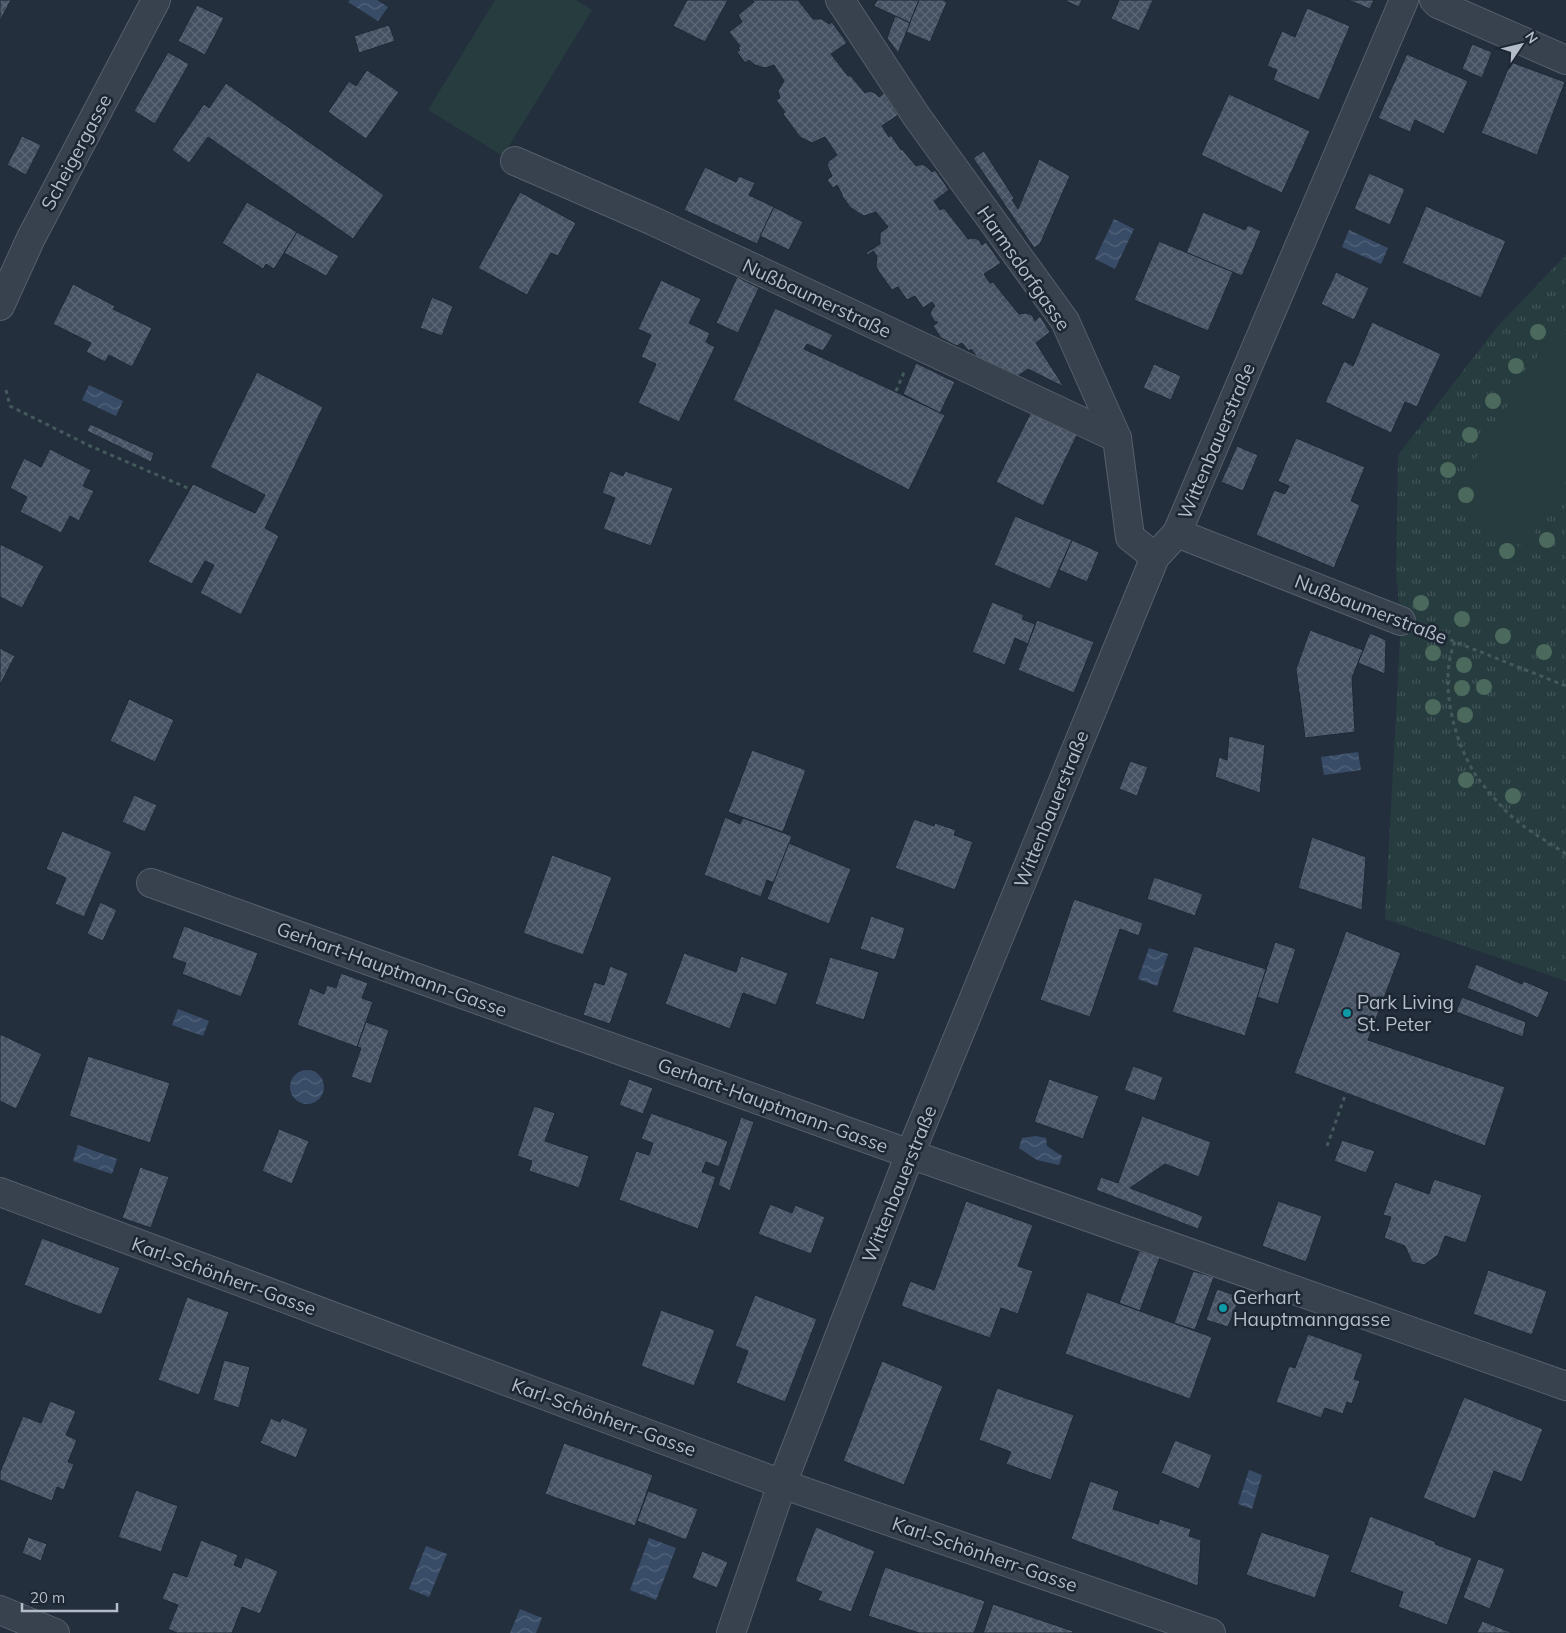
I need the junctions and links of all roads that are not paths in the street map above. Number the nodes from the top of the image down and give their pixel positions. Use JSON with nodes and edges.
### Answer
{"nodes":[{"id":1,"x":156,"y":0,"type":"edge"},
{"id":2,"x":840,"y":0,"type":"edge"},
{"id":3,"x":1404,"y":0,"type":"edge"},
{"id":4,"x":1434,"y":0,"type":"edge"},
{"id":5,"x":1566,"y":60,"type":"edge"},
{"id":6,"x":515,"y":161,"type":"dead end"},
{"id":7,"x":0,"y":306,"type":"edge"},
{"id":8,"x":1117,"y":438,"type":"junction"},
{"id":9,"x":1177,"y":533,"type":"junction"},
{"id":10,"x":1155,"y":557,"type":"junction"},
{"id":11,"x":1402,"y":621,"type":"road end"},
{"id":12,"x":151,"y":883,"type":"dead end"},
{"id":13,"x":910,"y":1154,"type":"junction"},
{"id":14,"x":0,"y":1192,"type":"edge"},
{"id":15,"x":1566,"y":1386,"type":"edge"},
{"id":16,"x":782,"y":1484,"type":"junction"},
{"id":17,"x":0,"y":1610,"type":"edge"},
{"id":18,"x":55,"y":1633,"type":"edge"},
{"id":19,"x":730,"y":1633,"type":"edge"},
{"id":20,"x":1211,"y":1633,"type":"edge"}],
"edges":[{"from":1,"to":7,"type":"street","name":"Scheigergasse"},
{"from":2,"to":8,"type":"street","name":"Harmsdorfgasse"},
{"from":3,"to":9,"type":"street","name":"Wittenbauerstraße"},
{"from":4,"to":5,"type":"street"},
{"from":6,"to":8,"type":"street","name":"Nußbaumerstraße"},
{"from":8,"to":10,"type":"street","name":"Harmsdorfgasse"},
{"from":9,"to":10,"type":"street","name":"Wittenbauerstraße"},
{"from":9,"to":11,"type":"street","name":"Nußbaumerstraße"},
{"from":10,"to":13,"type":"street","name":"Wittenbauerstraße"},
{"from":12,"to":13,"type":"street","name":"Gerhart-Hauptmann-Gasse"},
{"from":13,"to":15,"type":"street","name":"Gerhart-Hauptmann-Gasse"},
{"from":13,"to":16,"type":"street","name":"Wittenbauerstraße"},
{"from":14,"to":16,"type":"street","name":"Karl-Schönherr-Gasse"},
{"from":16,"to":19,"type":"street","name":"Wittenbauerstraße"},
{"from":16,"to":20,"type":"street","name":"Karl-Schönherr-Gasse"},
{"from":17,"to":18,"type":"street"}]}
